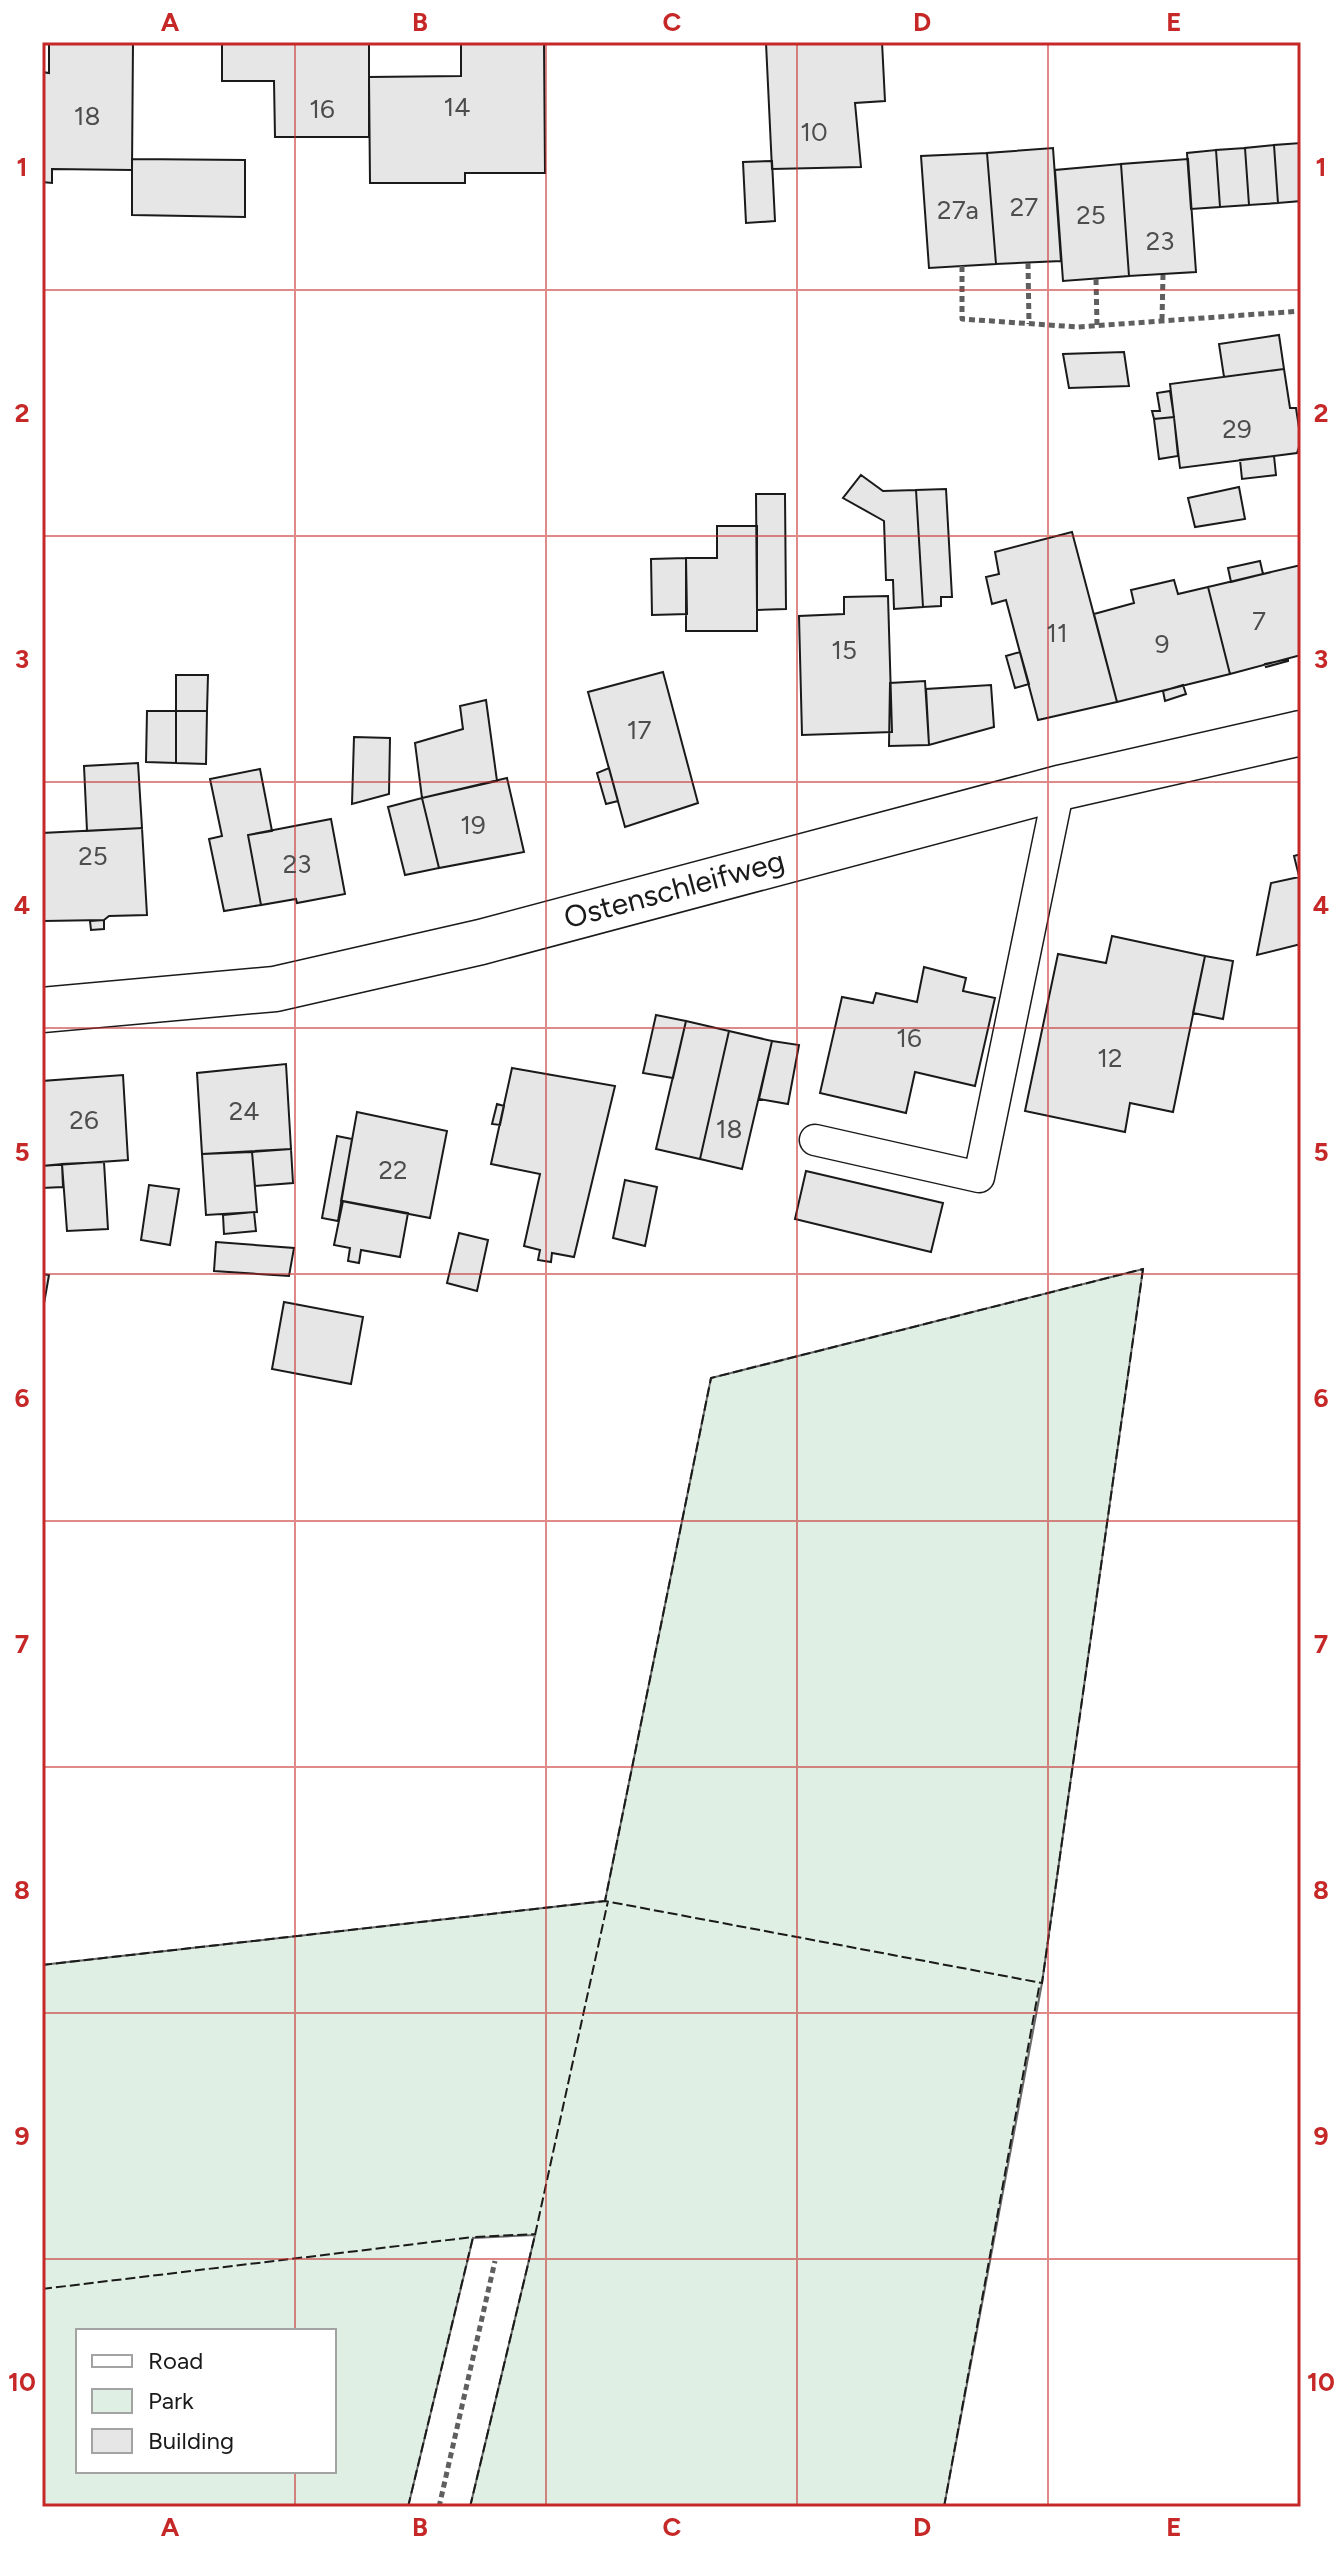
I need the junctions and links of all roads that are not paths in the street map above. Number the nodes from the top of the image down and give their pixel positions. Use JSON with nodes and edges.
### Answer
{"nodes":[{"id":1,"x":1301,"y":733,"type":"edge"},
{"id":2,"x":1059,"y":788,"type":"junction"},
{"id":3,"x":42,"y":1010,"type":"edge"},
{"id":4,"x":815,"y":1140,"type":"dead end"}],
"edges":[{"from":1,"to":2,"type":"street","name":"Ostenschleifweg"},
{"from":2,"to":3,"type":"street","name":"Ostenschleifweg"},
{"from":2,"to":4,"type":"lane"}]}
